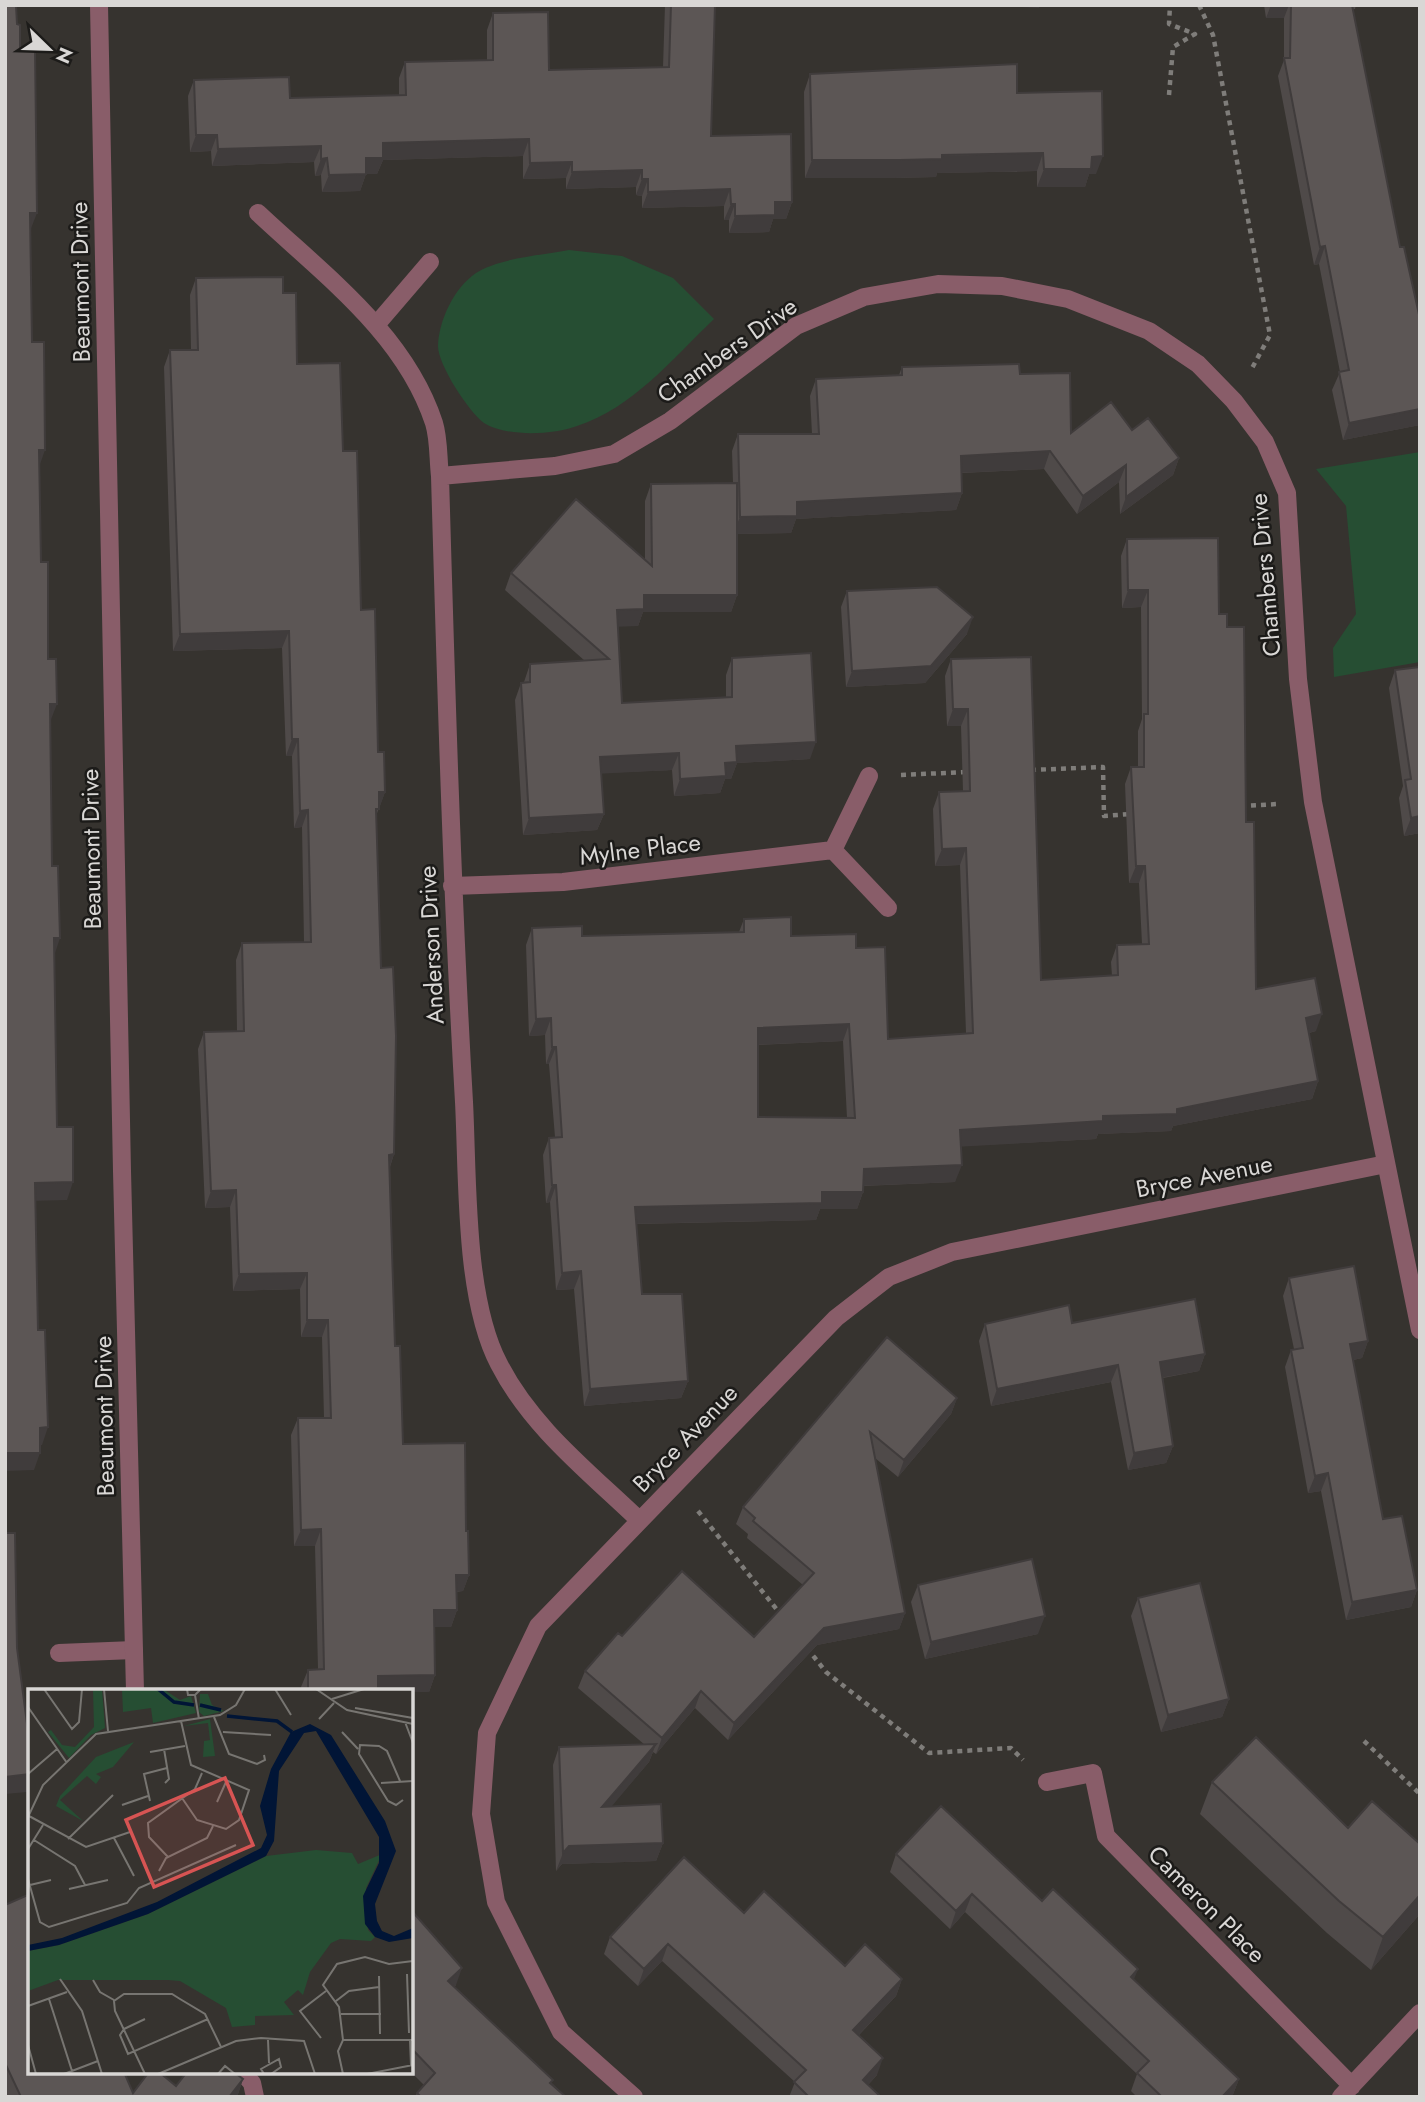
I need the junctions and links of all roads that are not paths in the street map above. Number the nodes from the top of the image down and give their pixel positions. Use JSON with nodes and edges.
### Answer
{"nodes":[{"id":1,"x":99,"y":5,"type":"edge"},
{"id":2,"x":258,"y":213,"type":"dead end"},
{"id":3,"x":430,"y":262,"type":"dead end"},
{"id":4,"x":376,"y":325,"type":"junction"},
{"id":5,"x":440,"y":476,"type":"junction"},
{"id":6,"x":869,"y":776,"type":"road end"},
{"id":7,"x":833,"y":850,"type":"junction"},
{"id":8,"x":452,"y":886,"type":"junction"},
{"id":9,"x":888,"y":908,"type":"dead end"},
{"id":10,"x":1386,"y":1164,"type":"junction"},
{"id":11,"x":1420,"y":1330,"type":"edge"},
{"id":12,"x":639,"y":1520,"type":"junction"},
{"id":13,"x":134,"y":1650,"type":"junction"},
{"id":14,"x":59,"y":1653,"type":"dead end"},
{"id":15,"x":135,"y":1689,"type":"edge"},
{"id":16,"x":1047,"y":1782,"type":"road end"},
{"id":17,"x":1420,"y":2013,"type":"edge"},
{"id":18,"x":244,"y":2074,"type":"edge"},
{"id":19,"x":1346,"y":2091,"type":"edge"},
{"id":20,"x":255,"y":2097,"type":"edge"},
{"id":21,"x":634,"y":2097,"type":"edge"}],
"edges":[{"from":1,"to":13,"type":"street","name":"Beaumont Drive"},
{"from":2,"to":4,"type":"street","name":"Anderson Drive"},
{"from":3,"to":4,"type":"street"},
{"from":4,"to":5,"type":"street","name":"Anderson Drive"},
{"from":5,"to":8,"type":"street","name":"Anderson Drive"},
{"from":5,"to":10,"type":"street","name":"Chambers Drive"},
{"from":6,"to":7,"type":"street"},
{"from":7,"to":8,"type":"street","name":"Mylne Place"},
{"from":7,"to":9,"type":"street"},
{"from":8,"to":12,"type":"street","name":"Anderson Drive"},
{"from":10,"to":11,"type":"street","name":"Chambers Drive"},
{"from":10,"to":12,"type":"street","name":"Bryce Avenue"},
{"from":12,"to":21,"type":"street","name":"Bryce Avenue"},
{"from":13,"to":14,"type":"street"},
{"from":13,"to":15,"type":"street","name":"Beaumont Drive"},
{"from":16,"to":19,"type":"street","name":"Cameron Place"},
{"from":17,"to":19,"type":"street"},
{"from":18,"to":20,"type":"street"}]}
